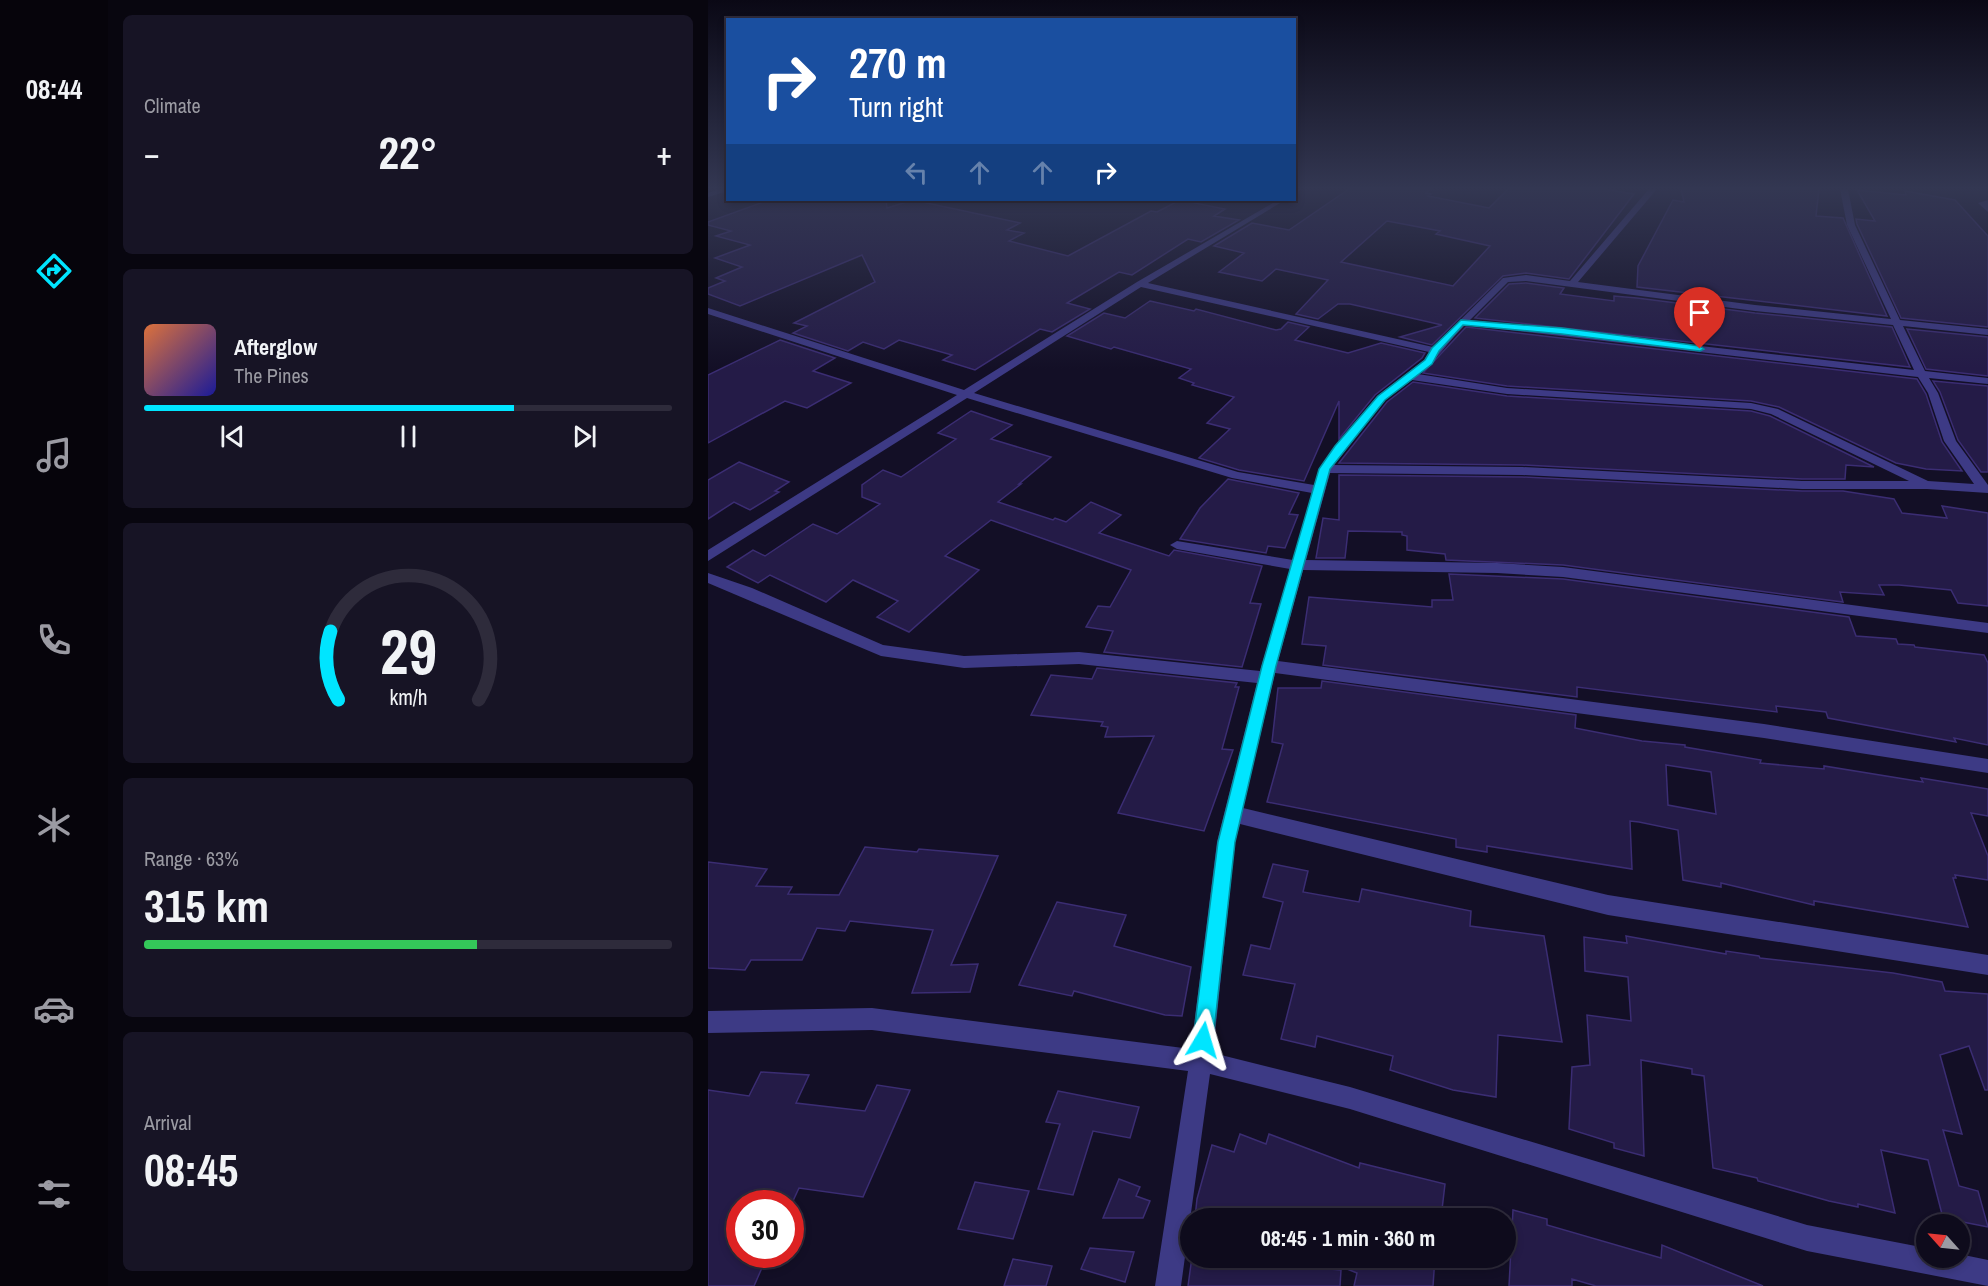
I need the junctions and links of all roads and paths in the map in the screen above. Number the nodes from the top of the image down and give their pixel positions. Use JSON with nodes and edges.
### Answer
{"nodes":[{"id":1,"x":1199,"y":249,"type":"edge"},
{"id":2,"x":1602,"y":249,"type":"edge"},
{"id":3,"x":1861,"y":249,"type":"edge"},
{"id":4,"x":1140,"y":284,"type":"junction"},
{"id":5,"x":1572,"y":284,"type":"junction"},
{"id":6,"x":708,"y":311,"type":"edge"},
{"id":7,"x":1461,"y":322,"type":"junction"},
{"id":8,"x":1895,"y":322,"type":"junction"},
{"id":9,"x":1988,"y":332,"type":"edge"},
{"id":10,"x":1435,"y":350,"type":"junction"},
{"id":11,"x":1921,"y":374,"type":"junction"},
{"id":12,"x":1409,"y":376,"type":"junction"},
{"id":13,"x":1988,"y":381,"type":"edge"},
{"id":14,"x":966,"y":394,"type":"junction"},
{"id":15,"x":1325,"y":469,"type":"junction"},
{"id":16,"x":1927,"y":485,"type":"junction"},
{"id":17,"x":1986,"y":489,"type":"edge"},
{"id":18,"x":1318,"y":490,"type":"junction"},
{"id":19,"x":1178,"y":545,"type":"dead end"},
{"id":20,"x":708,"y":556,"type":"edge"},
{"id":21,"x":1297,"y":565,"type":"junction"},
{"id":22,"x":708,"y":578,"type":"edge"},
{"id":23,"x":1988,"y":628,"type":"edge"},
{"id":24,"x":1268,"y":672,"type":"junction"},
{"id":25,"x":1988,"y":766,"type":"edge"},
{"id":26,"x":1233,"y":814,"type":"junction"},
{"id":27,"x":1988,"y":965,"type":"edge"},
{"id":28,"x":708,"y":1022,"type":"edge"},
{"id":29,"x":1201,"y":1061,"type":"junction"},
{"id":30,"x":1988,"y":1273,"type":"edge"},
{"id":31,"x":1168,"y":1286,"type":"edge"}],
"edges":[{"from":1,"to":4,"type":"street"},
{"from":2,"to":5,"type":"street"},
{"from":3,"to":8,"type":"street"},
{"from":4,"to":10,"type":"street"},
{"from":4,"to":14,"type":"street"},
{"from":5,"to":7,"type":"street"},
{"from":5,"to":8,"type":"street"},
{"from":6,"to":14,"type":"street"},
{"from":7,"to":10,"type":"street"},
{"from":7,"to":11,"type":"street"},
{"from":8,"to":9,"type":"street"},
{"from":8,"to":11,"type":"street"},
{"from":10,"to":12,"type":"street"},
{"from":11,"to":13,"type":"street"},
{"from":11,"to":17,"type":"street"},
{"from":12,"to":15,"type":"street"},
{"from":12,"to":16,"type":"street"},
{"from":14,"to":18,"type":"street"},
{"from":14,"to":20,"type":"street"},
{"from":15,"to":16,"type":"street"},
{"from":15,"to":18,"type":"street"},
{"from":16,"to":17,"type":"street"},
{"from":18,"to":21,"type":"street"},
{"from":19,"to":21,"type":"street"},
{"from":21,"to":23,"type":"street"},
{"from":21,"to":24,"type":"street"},
{"from":22,"to":24,"type":"street"},
{"from":24,"to":25,"type":"street"},
{"from":24,"to":26,"type":"street"},
{"from":26,"to":27,"type":"street"},
{"from":26,"to":29,"type":"street"},
{"from":28,"to":29,"type":"street"},
{"from":29,"to":30,"type":"street"},
{"from":29,"to":31,"type":"street"}]}
